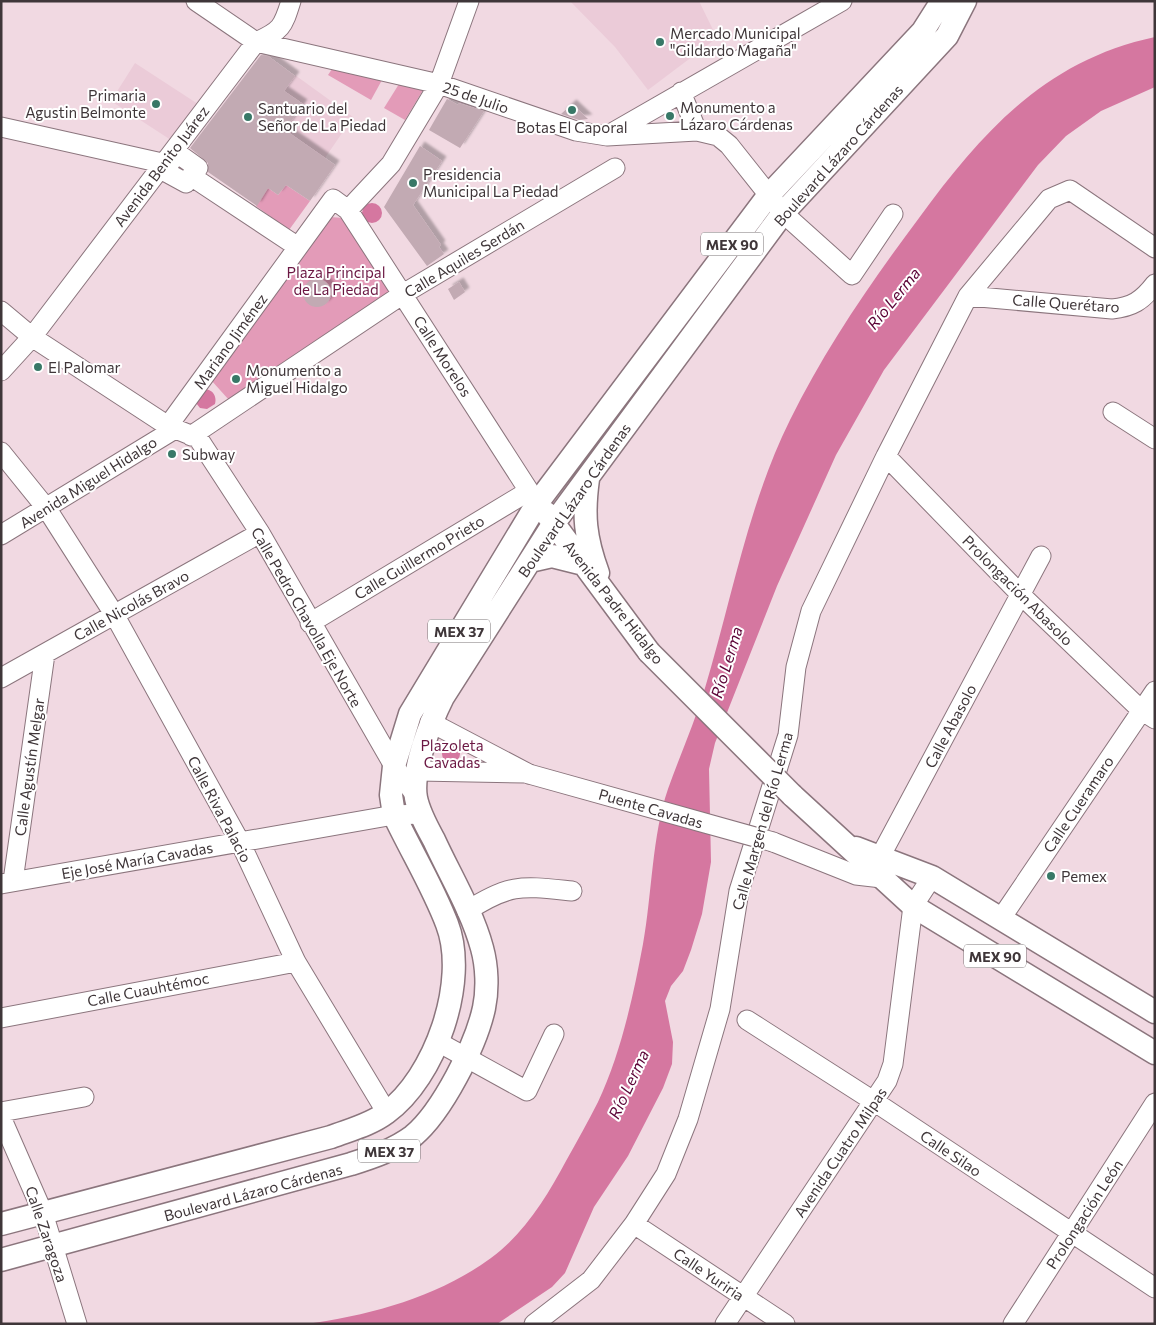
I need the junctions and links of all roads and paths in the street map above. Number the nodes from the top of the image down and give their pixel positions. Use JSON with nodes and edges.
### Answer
{"nodes":[{"id":1,"x":196,"y":1,"type":"edge"},
{"id":2,"x":291,"y":1,"type":"edge"},
{"id":3,"x":469,"y":1,"type":"edge"},
{"id":4,"x":942,"y":1,"type":"edge"},
{"id":5,"x":964,"y":1,"type":"edge"},
{"id":6,"x":841,"y":2,"type":"edge"},
{"id":7,"x":256,"y":42,"type":"junction"},
{"id":8,"x":439,"y":84,"type":"junction"},
{"id":9,"x":681,"y":92,"type":"junction"},
{"id":10,"x":1,"y":127,"type":"edge"},
{"id":11,"x":697,"y":132,"type":"junction"},
{"id":12,"x":607,"y":136,"type":"junction"},
{"id":13,"x":166,"y":162,"type":"junction"},
{"id":14,"x":615,"y":168,"type":"dead end"},
{"id":15,"x":768,"y":196,"type":"junction"},
{"id":16,"x":348,"y":210,"type":"junction"},
{"id":17,"x":783,"y":213,"type":"junction"},
{"id":18,"x":893,"y":214,"type":"dead end"},
{"id":19,"x":298,"y":247,"type":"junction"},
{"id":20,"x":1155,"y":248,"type":"edge"},
{"id":21,"x":1155,"y":284,"type":"edge"},
{"id":22,"x":403,"y":294,"type":"junction"},
{"id":23,"x":968,"y":296,"type":"junction"},
{"id":24,"x":1,"y":311,"type":"edge"},
{"id":25,"x":32,"y":337,"type":"junction"},
{"id":26,"x":1,"y":371,"type":"edge"},
{"id":27,"x":1113,"y":412,"type":"dead end"},
{"id":28,"x":183,"y":432,"type":"junction"},
{"id":29,"x":1155,"y":439,"type":"edge"},
{"id":30,"x":1,"y":452,"type":"edge"},
{"id":31,"x":886,"y":456,"type":"junction"},
{"id":32,"x":588,"y":476,"type":"junction"},
{"id":33,"x":534,"y":496,"type":"junction"},
{"id":34,"x":47,"y":509,"type":"junction"},
{"id":35,"x":554,"y":523,"type":"junction"},
{"id":36,"x":260,"y":534,"type":"junction"},
{"id":37,"x":1,"y":536,"type":"edge"},
{"id":38,"x":1041,"y":556,"type":"dead end"},
{"id":39,"x":530,"y":561,"type":"junction"},
{"id":40,"x":584,"y":564,"type":"junction"},
{"id":41,"x":605,"y":592,"type":"junction"},
{"id":42,"x":1021,"y":595,"type":"junction"},
{"id":43,"x":114,"y":614,"type":"junction"},
{"id":44,"x":310,"y":623,"type":"junction"},
{"id":45,"x":44,"y":654,"type":"junction"},
{"id":46,"x":1,"y":678,"type":"edge"},
{"id":47,"x":1155,"y":691,"type":"edge"},
{"id":48,"x":1148,"y":715,"type":"edge"},
{"id":49,"x":430,"y":722,"type":"junction"},
{"id":50,"x":394,"y":766,"type":"junction"},
{"id":51,"x":418,"y":771,"type":"junction"},
{"id":52,"x":529,"y":774,"type":"junction"},
{"id":53,"x":418,"y":805,"type":"junction"},
{"id":54,"x":394,"y":815,"type":"junction"},
{"id":55,"x":240,"y":842,"type":"junction"},
{"id":56,"x":881,"y":868,"type":"junction"},
{"id":57,"x":932,"y":877,"type":"junction"},
{"id":58,"x":7,"y":882,"type":"edge"},
{"id":59,"x":572,"y":891,"type":"dead end"},
{"id":60,"x":913,"y":906,"type":"junction"},
{"id":61,"x":467,"y":911,"type":"junction"},
{"id":62,"x":1002,"y":917,"type":"junction"},
{"id":63,"x":296,"y":962,"type":"junction"},
{"id":64,"x":1155,"y":1012,"type":"edge"},
{"id":65,"x":1,"y":1018,"type":"edge"},
{"id":66,"x":747,"y":1020,"type":"dead end"},
{"id":67,"x":554,"y":1034,"type":"dead end"},
{"id":68,"x":438,"y":1042,"type":"junction"},
{"id":69,"x":1155,"y":1052,"type":"edge"},
{"id":70,"x":467,"y":1057,"type":"junction"},
{"id":71,"x":84,"y":1097,"type":"dead end"},
{"id":72,"x":875,"y":1102,"type":"junction"},
{"id":73,"x":1155,"y":1103,"type":"edge"},
{"id":74,"x":1,"y":1112,"type":"edge"},
{"id":75,"x":1,"y":1117,"type":"edge"},
{"id":76,"x":378,"y":1118,"type":"junction"},
{"id":77,"x":387,"y":1152,"type":"junction"},
{"id":78,"x":43,"y":1213,"type":"junction"},
{"id":79,"x":1,"y":1224,"type":"edge"},
{"id":80,"x":634,"y":1224,"type":"junction"},
{"id":81,"x":1072,"y":1234,"type":"junction"},
{"id":82,"x":52,"y":1247,"type":"junction"},
{"id":83,"x":1,"y":1260,"type":"edge"},
{"id":84,"x":1155,"y":1288,"type":"edge"},
{"id":85,"x":742,"y":1297,"type":"junction"},
{"id":86,"x":77,"y":1324,"type":"edge"},
{"id":87,"x":534,"y":1324,"type":"edge"},
{"id":88,"x":725,"y":1324,"type":"edge"},
{"id":89,"x":784,"y":1324,"type":"edge"},
{"id":90,"x":1013,"y":1324,"type":"edge"}],
"edges":[{"from":1,"to":7,"type":"street"},
{"from":2,"to":7,"type":"street","name":"Avenida Benito Juárez"},
{"from":3,"to":8,"type":"street"},
{"from":4,"to":15,"type":"main road","name":"Boulevard Lázaro Cárdenas","number":"MEX 90"},
{"from":5,"to":17,"type":"main road","name":"Boulevard Lázaro Cárdenas","number":"MEX 90"},
{"from":6,"to":9,"type":"street"},
{"from":7,"to":8,"type":"street","name":"25 de Julio"},
{"from":7,"to":13,"type":"street","name":"Avenida Benito Juárez"},
{"from":8,"to":12,"type":"street","name":"25 de Julio"},
{"from":8,"to":16,"type":"street"},
{"from":9,"to":11,"type":"street"},
{"from":9,"to":12,"type":"street"},
{"from":10,"to":13,"type":"street"},
{"from":11,"to":12,"type":"street","name":"25 de Julio"},
{"from":11,"to":15,"type":"street","name":"25 de Julio"},
{"from":13,"to":19,"type":"street"},
{"from":13,"to":25,"type":"street","name":"Avenida Benito Juárez"},
{"from":14,"to":22,"type":"street","name":"Calle Aquiles Serdán"},
{"from":15,"to":17,"type":"street","name":"25 de Julio"},
{"from":15,"to":33,"type":"main road","name":"Boulevard Lázaro Cárdenas","number":"MEX 90"},
{"from":16,"to":19,"type":"street","name":"Mariano Jiménez"},
{"from":16,"to":22,"type":"street","name":"Calle Morelos"},
{"from":17,"to":18,"type":"street","name":"25 de Julio"},
{"from":17,"to":32,"type":"main road","name":"Boulevard Lázaro Cárdenas","number":"MEX 90"},
{"from":19,"to":28,"type":"street","name":"Mariano Jiménez"},
{"from":20,"to":23,"type":"street"},
{"from":21,"to":23,"type":"street","name":"Calle Querétaro"},
{"from":22,"to":28,"type":"street","name":"Calle Aquiles Serdán"},
{"from":22,"to":33,"type":"street","name":"Calle Morelos"},
{"from":23,"to":31,"type":"street"},
{"from":24,"to":25,"type":"street"},
{"from":25,"to":26,"type":"street","name":"Avenida Benito Juárez"},
{"from":25,"to":28,"type":"street"},
{"from":27,"to":29,"type":"street"},
{"from":28,"to":34,"type":"street","name":"Avenida Miguel Hidalgo"},
{"from":28,"to":36,"type":"street","name":"Calle Pedro Chavolla Eje Norte"},
{"from":30,"to":34,"type":"street","name":"Calle Riva Palacio"},
{"from":31,"to":42,"type":"street","name":"Prolongación Abasolo"},
{"from":31,"to":80,"type":"street","name":"Calle Margen del Río Lerma"},
{"from":32,"to":35,"type":"main road","name":"Boulevard Lázaro Cárdenas","number":"MEX 90"},
{"from":32,"to":41,"type":"main road","number":"MEX 90"},
{"from":33,"to":35,"type":"main road","name":"Avenida Padre Hidalgo","number":"MEX 90"},
{"from":33,"to":44,"type":"street","name":"Calle Guillermo Prieto"},
{"from":33,"to":50,"type":"main road","name":"Boulevard Lázaro Cárdenas","number":"MEX 37"},
{"from":34,"to":37,"type":"street","name":"Avenida Miguel Hidalgo"},
{"from":34,"to":43,"type":"street","name":"Calle Riva Palacio"},
{"from":35,"to":39,"type":"main road","name":"Boulevard Lázaro Cárdenas","number":"MEX 37"},
{"from":35,"to":40,"type":"main road","name":"Avenida Padre Hidalgo","number":"MEX 90"},
{"from":36,"to":43,"type":"street","name":"Calle Nicolás Bravo"},
{"from":36,"to":44,"type":"street","name":"Calle Pedro Chavolla Eje Norte"},
{"from":38,"to":42,"type":"street","name":"Calle Abasolo"},
{"from":39,"to":40,"type":"main road"},
{"from":39,"to":49,"type":"main road","name":"Boulevard Lázaro Cárdenas","number":"MEX 37"},
{"from":40,"to":41,"type":"main road","name":"Avenida Padre Hidalgo","number":"MEX 90"},
{"from":41,"to":56,"type":"main road","name":"Avenida Padre Hidalgo","number":"MEX 90","bridge":true},
{"from":42,"to":48,"type":"street","name":"Prolongación Abasolo"},
{"from":42,"to":56,"type":"street","name":"Calle Abasolo"},
{"from":43,"to":45,"type":"street","name":"Calle Nicolás Bravo"},
{"from":43,"to":55,"type":"street","name":"Calle Riva Palacio"},
{"from":44,"to":50,"type":"street","name":"Calle Pedro Chavolla Eje Norte"},
{"from":45,"to":46,"type":"street","name":"Calle Nicolás Bravo"},
{"from":45,"to":58,"type":"street","name":"Calle Agustín Melgar"},
{"from":47,"to":48,"type":"street","name":"Calle Cueramaro"},
{"from":48,"to":62,"type":"street","name":"Calle Cueramaro"},
{"from":49,"to":51,"type":"main road","name":"Boulevard Lázaro Cárdenas","number":"MEX 37"},
{"from":49,"to":52,"type":"street"},
{"from":50,"to":53,"type":"street","name":"Calle Pedro Chavolla Eje Norte"},
{"from":50,"to":54,"type":"main road","name":"Boulevard Lázaro Cárdenas","number":"MEX 37"},
{"from":51,"to":52,"type":"street"},
{"from":51,"to":53,"type":"main road","name":"Boulevard Lázaro Cárdenas","number":"MEX 37"},
{"from":52,"to":56,"type":"street","name":"Puente Cavadas","bridge":true},
{"from":53,"to":54,"type":"street","name":"Eje José María Cavadas"},
{"from":53,"to":61,"type":"main road","name":"Boulevard Lázaro Cárdenas","number":"MEX 37"},
{"from":54,"to":55,"type":"street","name":"Eje José María Cavadas"},
{"from":54,"to":68,"type":"main road","name":"Boulevard Lázaro Cárdenas","number":"MEX 37"},
{"from":55,"to":58,"type":"street","name":"Eje José María Cavadas"},
{"from":55,"to":63,"type":"street","name":"Calle Riva Palacio"},
{"from":56,"to":57,"type":"main road","name":"Avenida Padre Hidalgo","number":"MEX 90"},
{"from":56,"to":60,"type":"main road","name":"Avenida Padre Hidalgo","number":"MEX 90"},
{"from":57,"to":60,"type":"street","name":"Avenida Cuatro Milpas"},
{"from":57,"to":62,"type":"main road","name":"Avenida Padre Hidalgo","number":"MEX 90"},
{"from":59,"to":61,"type":"street"},
{"from":60,"to":69,"type":"main road","name":"Avenida Padre Hidalgo","number":"MEX 90"},
{"from":60,"to":72,"type":"street","name":"Avenida Cuatro Milpas"},
{"from":61,"to":70,"type":"main road","name":"Boulevard Lázaro Cárdenas","number":"MEX 37"},
{"from":62,"to":64,"type":"main road","name":"Avenida Padre Hidalgo","number":"MEX 90"},
{"from":63,"to":65,"type":"street","name":"Calle Cuauhtémoc"},
{"from":63,"to":76,"type":"street","name":"Calle Riva Palacio"},
{"from":66,"to":72,"type":"street","name":"Calle Silao"},
{"from":67,"to":70,"type":"street"},
{"from":68,"to":70,"type":"street"},
{"from":68,"to":76,"type":"main road","name":"Boulevard Lázaro Cárdenas","number":"MEX 37"},
{"from":70,"to":77,"type":"main road","name":"Boulevard Lázaro Cárdenas","number":"MEX 37"},
{"from":71,"to":74,"type":"street"},
{"from":72,"to":81,"type":"street","name":"Calle Silao"},
{"from":72,"to":85,"type":"street","name":"Avenida Cuatro Milpas"},
{"from":73,"to":81,"type":"street","name":"Prolongación León"},
{"from":75,"to":78,"type":"street","name":"Calle Zaragoza"},
{"from":76,"to":77,"type":"main road"},
{"from":76,"to":78,"type":"main road","name":"Boulevard Lázaro Cárdenas","number":"MEX 37"},
{"from":77,"to":82,"type":"main road","name":"Boulevard Lázaro Cárdenas","number":"MEX 37"},
{"from":78,"to":79,"type":"main road","name":"Boulevard Lázaro Cárdenas","number":"MEX 37"},
{"from":78,"to":82,"type":"street","name":"Calle Zaragoza"},
{"from":80,"to":85,"type":"street","name":"Calle Yuriria"},
{"from":80,"to":87,"type":"street","name":"Calle Margen del Río Lerma"},
{"from":81,"to":84,"type":"street","name":"Calle Silao"},
{"from":81,"to":90,"type":"street","name":"Prolongación León"},
{"from":82,"to":83,"type":"main road","name":"Boulevard Lázaro Cárdenas","number":"MEX 37"},
{"from":82,"to":86,"type":"street","name":"Calle Zaragoza"},
{"from":85,"to":88,"type":"street","name":"Avenida Cuatro Milpas"},
{"from":85,"to":89,"type":"street","name":"Calle Yuriria"}]}
